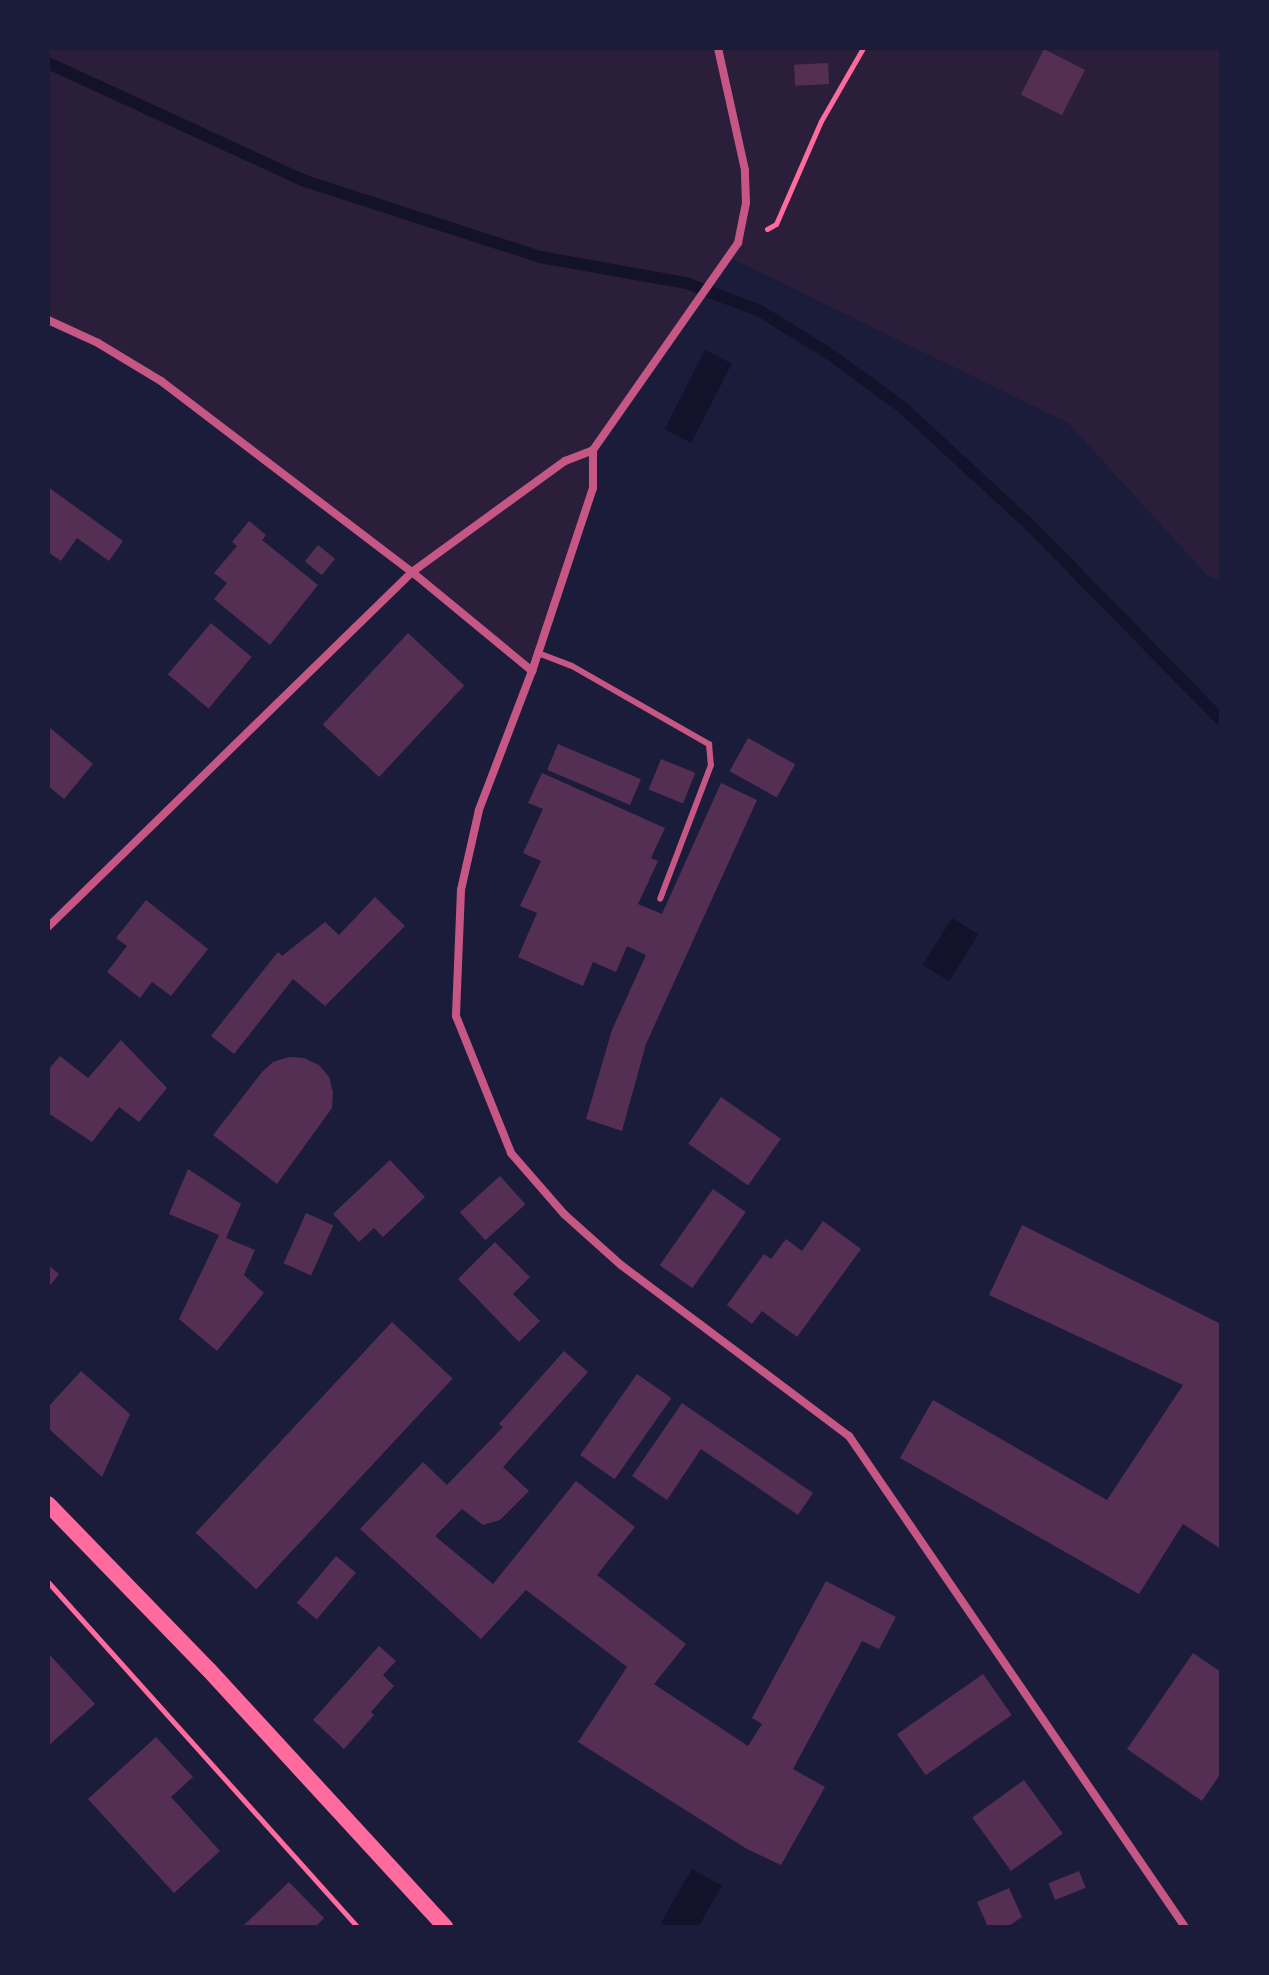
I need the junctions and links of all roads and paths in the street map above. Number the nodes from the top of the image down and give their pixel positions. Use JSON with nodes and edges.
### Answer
{"nodes":[{"id":1,"x":718,"y":48,"type":"edge"},
{"id":2,"x":863,"y":48,"type":"edge"},
{"id":3,"x":738,"y":243,"type":"junction"},
{"id":4,"x":48,"y":320,"type":"edge"},
{"id":5,"x":593,"y":450,"type":"junction"},
{"id":6,"x":412,"y":572,"type":"junction"},
{"id":7,"x":538,"y":653,"type":"junction"},
{"id":8,"x":532,"y":671,"type":"junction"},
{"id":9,"x":660,"y":899,"type":"dead end"},
{"id":10,"x":48,"y":927,"type":"edge"},
{"id":11,"x":48,"y":1504,"type":"edge"},
{"id":12,"x":48,"y":1582,"type":"edge"},
{"id":13,"x":358,"y":1927,"type":"edge"},
{"id":14,"x":445,"y":1927,"type":"edge"},
{"id":15,"x":1185,"y":1927,"type":"edge"}],
"edges":[{"from":1,"to":3,"type":"street"},
{"from":2,"to":3,"type":"path"},
{"from":3,"to":5,"type":"street"},
{"from":4,"to":6,"type":"street"},
{"from":5,"to":6,"type":"street"},
{"from":5,"to":7,"type":"street"},
{"from":6,"to":8,"type":"street"},
{"from":6,"to":10,"type":"street"},
{"from":7,"to":8,"type":"street"},
{"from":7,"to":9,"type":"lane"},
{"from":8,"to":15,"type":"street"},
{"from":11,"to":14,"type":"main road"},
{"from":12,"to":13,"type":"path"}]}
